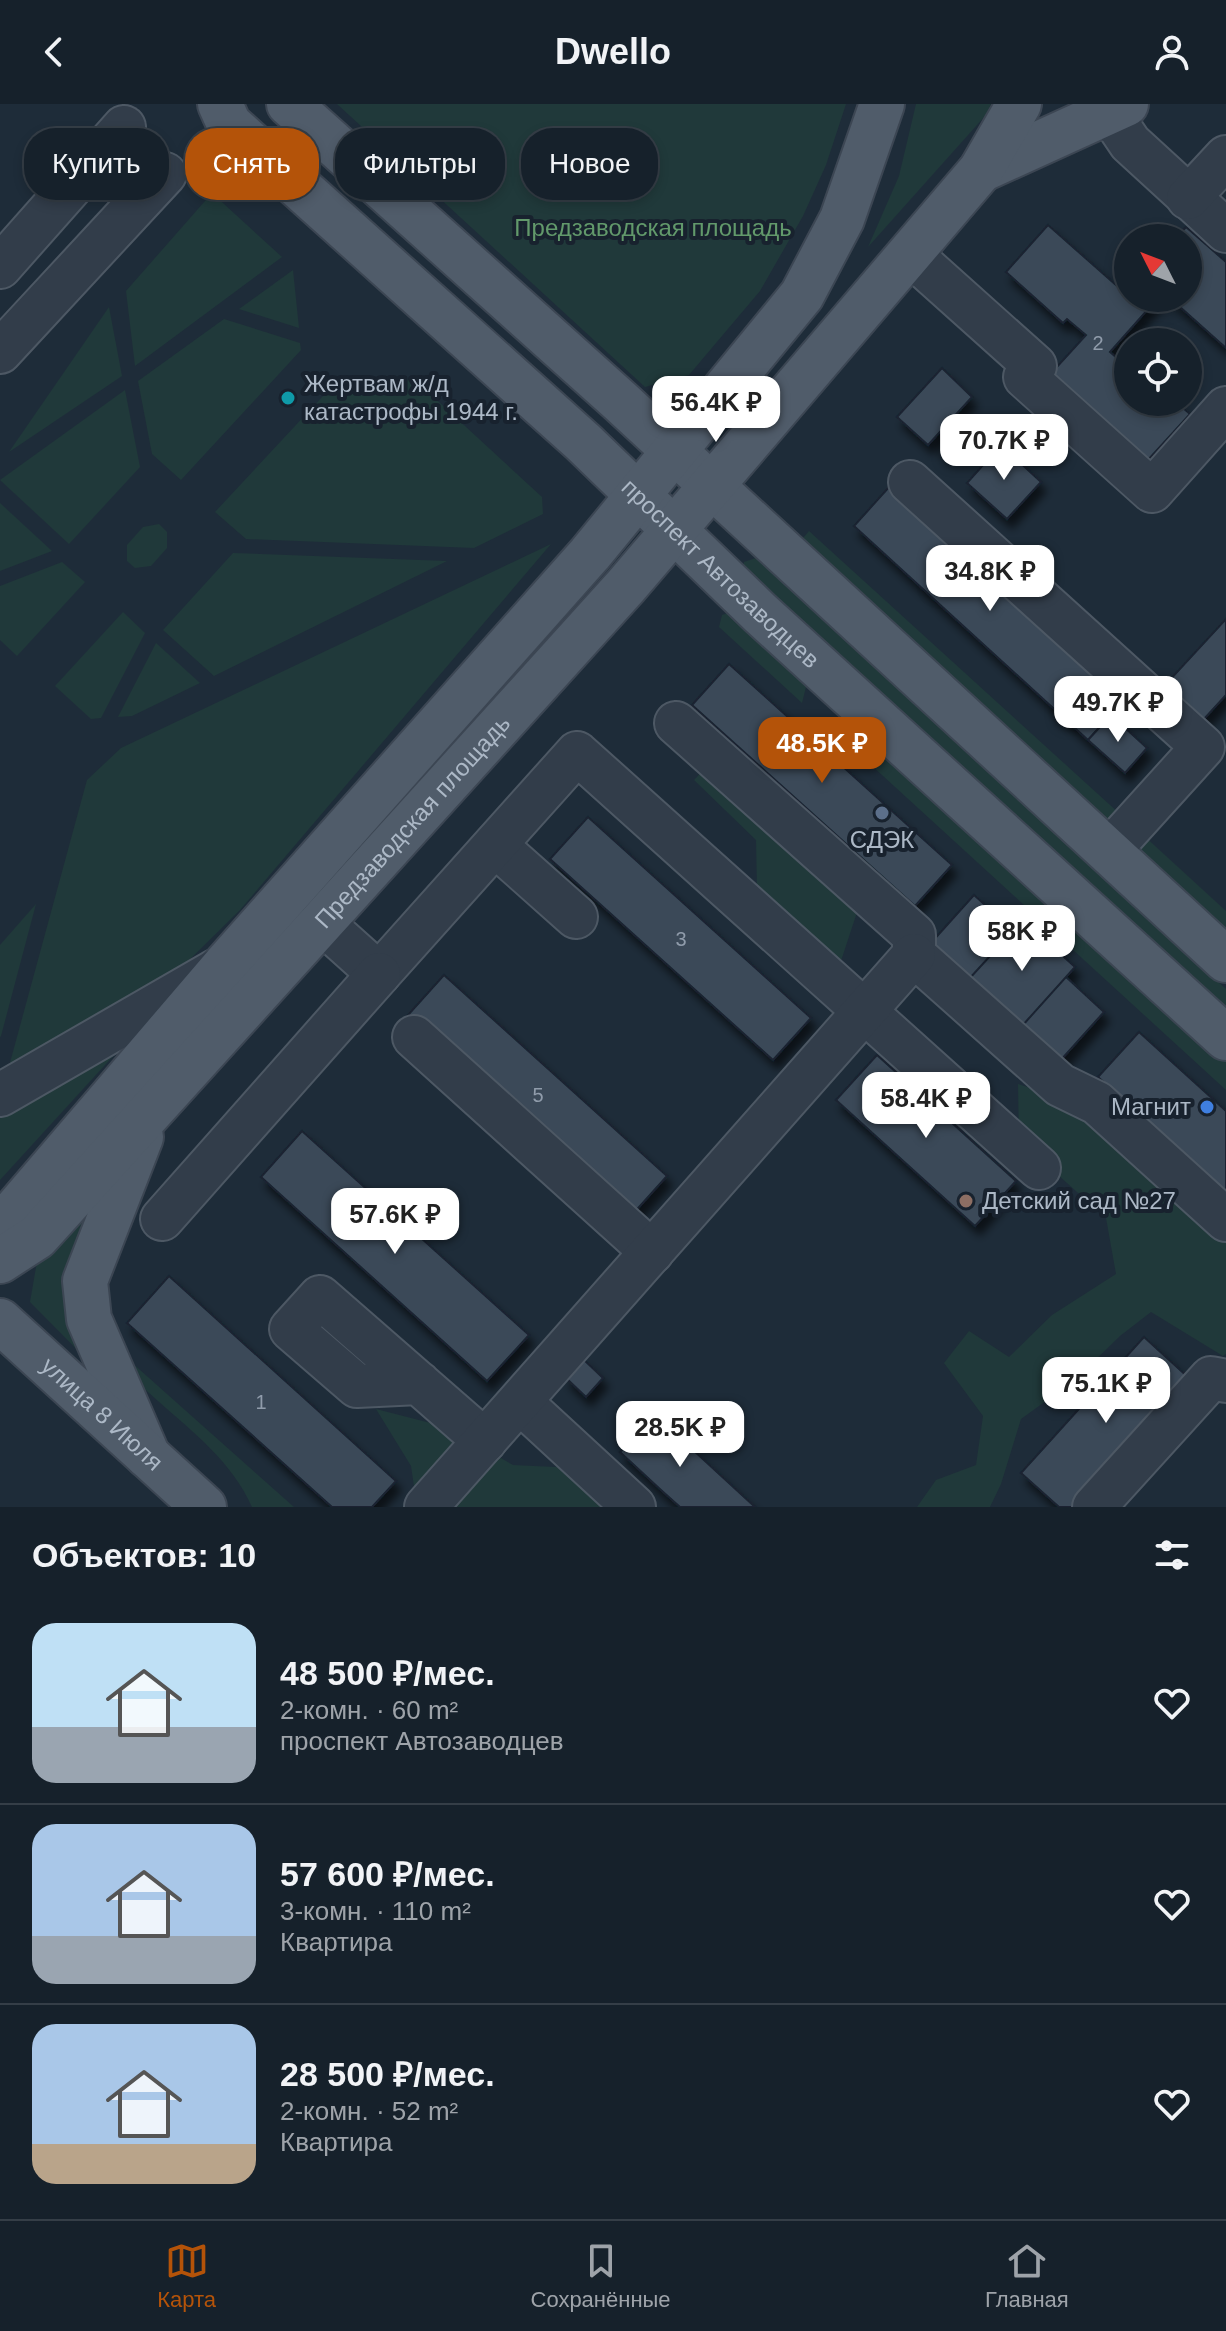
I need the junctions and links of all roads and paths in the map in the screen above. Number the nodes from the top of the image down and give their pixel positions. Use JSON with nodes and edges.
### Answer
{"nodes":[{"id":1,"x":220,"y":104,"type":"edge"},
{"id":2,"x":289,"y":104,"type":"edge"},
{"id":3,"x":882,"y":104,"type":"edge"},
{"id":4,"x":1019,"y":104,"type":"edge"},
{"id":5,"x":1118,"y":108,"type":"edge"},
{"id":6,"x":124,"y":127,"type":"dead end"},
{"id":7,"x":1226,"y":157,"type":"edge"},
{"id":8,"x":981,"y":170,"type":"junction"},
{"id":9,"x":1188,"y":198,"type":"junction"},
{"id":10,"x":141,"y":200,"type":"edge"},
{"id":11,"x":1226,"y":231,"type":"edge"},
{"id":12,"x":910,"y":254,"type":"junction"},
{"id":13,"x":0,"y":267,"type":"edge"},
{"id":14,"x":0,"y":352,"type":"edge"},
{"id":15,"x":1226,"y":408,"type":"edge"},
{"id":16,"x":674,"y":452,"type":"junction"},
{"id":17,"x":910,"y":482,"type":"dead end"},
{"id":18,"x":711,"y":486,"type":"junction"},
{"id":19,"x":638,"y":495,"type":"junction"},
{"id":20,"x":674,"y":530,"type":"junction"},
{"id":21,"x":676,"y":723,"type":"dead end"},
{"id":22,"x":495,"y":845,"type":"junction"},
{"id":23,"x":1108,"y":852,"type":"junction"},
{"id":24,"x":576,"y":917,"type":"dead end"},
{"id":25,"x":320,"y":921,"type":"junction"},
{"id":26,"x":914,"y":955,"type":"junction"},
{"id":27,"x":1226,"y":960,"type":"edge"},
{"id":28,"x":225,"y":965,"type":"junction"},
{"id":29,"x":379,"y":974,"type":"junction"},
{"id":30,"x":865,"y":1012,"type":"junction"},
{"id":31,"x":414,"y":1037,"type":"dead end"},
{"id":32,"x":1226,"y":1038,"type":"edge"},
{"id":33,"x":0,"y":1095,"type":"edge"},
{"id":34,"x":155,"y":1105,"type":"junction"},
{"id":35,"x":1039,"y":1168,"type":"dead end"},
{"id":36,"x":162,"y":1219,"type":"dead end"},
{"id":37,"x":1226,"y":1220,"type":"edge"},
{"id":38,"x":0,"y":1228,"type":"edge"},
{"id":39,"x":652,"y":1252,"type":"junction"},
{"id":40,"x":0,"y":1261,"type":"edge"},
{"id":41,"x":0,"y":1321,"type":"edge"},
{"id":42,"x":1226,"y":1381,"type":"edge"},
{"id":43,"x":419,"y":1383,"type":"dead end"},
{"id":44,"x":520,"y":1402,"type":"junction"},
{"id":45,"x":485,"y":1441,"type":"junction"},
{"id":46,"x":148,"y":1456,"type":"junction"},
{"id":47,"x":446,"y":1500,"type":"edge"},
{"id":48,"x":204,"y":1507,"type":"edge"},
{"id":49,"x":634,"y":1507,"type":"edge"},
{"id":50,"x":1094,"y":1507,"type":"edge"}],
"edges":[{"from":1,"to":19,"type":"main road","name":"проспект Автозаводцев"},
{"from":2,"to":16,"type":"main road"},
{"from":3,"to":16,"type":"main road"},
{"from":4,"to":8,"type":"main road","name":"Предзаводская площадь"},
{"from":5,"to":8,"type":"main road"},
{"from":5,"to":9,"type":"lane"},
{"from":6,"to":13,"type":"lane"},
{"from":7,"to":9,"type":"lane"},
{"from":8,"to":12,"type":"main road","name":"Предзаводская площадь"},
{"from":9,"to":11,"type":"lane"},
{"from":10,"to":14,"type":"lane"},
{"from":12,"to":15,"type":"lane"},
{"from":12,"to":18,"type":"main road","name":"Предзаводская площадь"},
{"from":16,"to":18,"type":"main road"},
{"from":16,"to":19,"type":"main road"},
{"from":17,"to":23,"type":"lane"},
{"from":18,"to":20,"type":"main road","name":"Предзаводская площадь"},
{"from":18,"to":23,"type":"main road"},
{"from":19,"to":20,"type":"main road","name":"проспект Автозаводцев"},
{"from":19,"to":28,"type":"main road","name":"Предзаводская площадь"},
{"from":20,"to":25,"type":"main road","name":"Предзаводская площадь"},
{"from":20,"to":32,"type":"main road","name":"проспект Автозаводцев"},
{"from":21,"to":26,"type":"lane"},
{"from":22,"to":24,"type":"lane"},
{"from":22,"to":29,"type":"lane"},
{"from":22,"to":30,"type":"lane"},
{"from":23,"to":27,"type":"main road"},
{"from":25,"to":29,"type":"lane"},
{"from":25,"to":34,"type":"main road","name":"Предзаводская площадь"},
{"from":26,"to":30,"type":"lane"},
{"from":26,"to":37,"type":"lane"},
{"from":28,"to":33,"type":"lane"},
{"from":28,"to":38,"type":"main road","name":"Предзаводская площадь"},
{"from":29,"to":36,"type":"lane"},
{"from":30,"to":35,"type":"lane"},
{"from":30,"to":39,"type":"lane"},
{"from":31,"to":39,"type":"lane"},
{"from":34,"to":40,"type":"main road","name":"Предзаводская площадь"},
{"from":34,"to":46,"type":"main road"},
{"from":39,"to":44,"type":"lane"},
{"from":41,"to":46,"type":"main road","name":"улица 8 Июля"},
{"from":42,"to":50,"type":"lane"},
{"from":43,"to":45,"type":"lane"},
{"from":44,"to":45,"type":"lane"},
{"from":44,"to":49,"type":"lane"},
{"from":45,"to":47,"type":"lane"},
{"from":46,"to":48,"type":"main road","name":"улица 8 Июля"}]}
